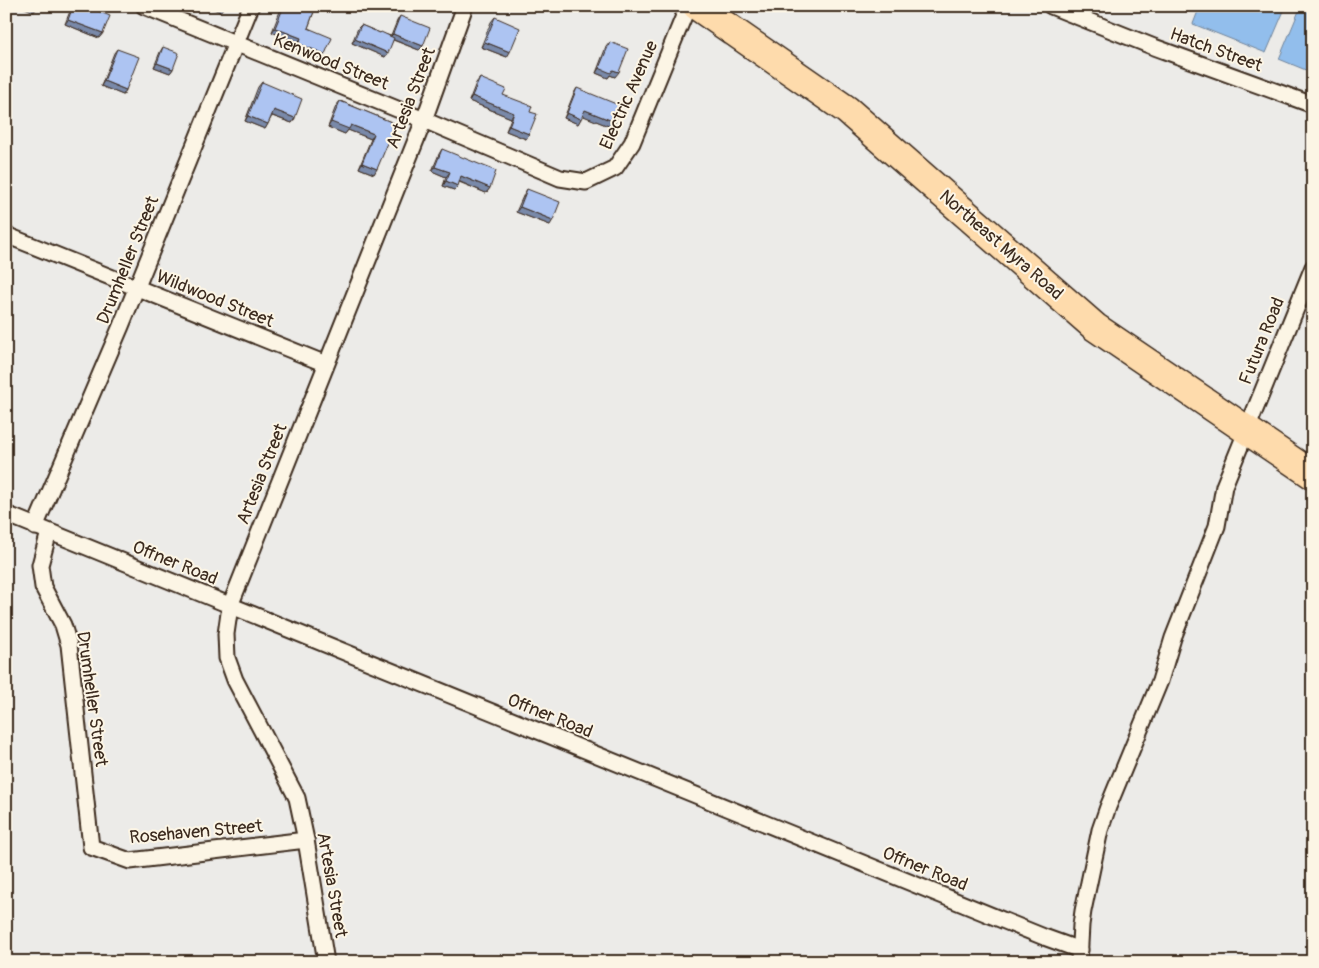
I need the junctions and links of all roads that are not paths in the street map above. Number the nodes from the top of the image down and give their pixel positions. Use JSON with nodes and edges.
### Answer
{"nodes":[{"id":1,"x":144,"y":6,"type":"edge"},
{"id":2,"x":252,"y":6,"type":"edge"},
{"id":3,"x":465,"y":6,"type":"edge"},
{"id":4,"x":688,"y":6,"type":"edge"},
{"id":5,"x":697,"y":6,"type":"edge"},
{"id":6,"x":1050,"y":6,"type":"edge"},
{"id":7,"x":236,"y":44,"type":"junction"},
{"id":8,"x":1313,"y":105,"type":"edge"},
{"id":9,"x":424,"y":120,"type":"junction"},
{"id":10,"x":586,"y":182,"type":"joint"},
{"id":11,"x":6,"y":235,"type":"edge"},
{"id":12,"x":1313,"y":266,"type":"edge"},
{"id":13,"x":137,"y":288,"type":"junction"},
{"id":14,"x":326,"y":364,"type":"junction"},
{"id":15,"x":1247,"y":430,"type":"junction"},
{"id":16,"x":1313,"y":475,"type":"edge"},
{"id":17,"x":6,"y":514,"type":"edge"},
{"id":18,"x":42,"y":529,"type":"junction"},
{"id":19,"x":230,"y":606,"type":"junction"},
{"id":20,"x":306,"y":840,"type":"junction"},
{"id":21,"x":91,"y":847,"type":"joint"},
{"id":22,"x":1080,"y":956,"type":"edge"},
{"id":23,"x":326,"y":962,"type":"edge"}],
"edges":[{"from":1,"to":7,"type":"street","name":"Kenwood Street"},
{"from":2,"to":7,"type":"street","name":"Drumheller Street"},
{"from":3,"to":9,"type":"street","name":"Artesia Street"},
{"from":4,"to":10,"type":"street","name":"Electric Avenue"},
{"from":5,"to":15,"type":"highway","name":"Northeast Myra Road"},
{"from":6,"to":8,"type":"street","name":"Hatch Street"},
{"from":7,"to":9,"type":"street","name":"Kenwood Street"},
{"from":7,"to":13,"type":"street","name":"Drumheller Street"},
{"from":9,"to":10,"type":"street","name":"Kenwood Street"},
{"from":9,"to":14,"type":"street","name":"Artesia Street"},
{"from":11,"to":13,"type":"street","name":"Wildwood Street"},
{"from":12,"to":15,"type":"street","name":"Futura Road"},
{"from":13,"to":14,"type":"street","name":"Wildwood Street"},
{"from":13,"to":18,"type":"street","name":"Drumheller Street"},
{"from":14,"to":19,"type":"street","name":"Artesia Street"},
{"from":15,"to":16,"type":"highway","name":"Northeast Myra Road"},
{"from":15,"to":22,"type":"street","name":"Futura Road"},
{"from":17,"to":18,"type":"street","name":"Offner Road"},
{"from":18,"to":19,"type":"street","name":"Offner Road"},
{"from":18,"to":21,"type":"street","name":"Drumheller Street"},
{"from":19,"to":20,"type":"street","name":"Artesia Street"},
{"from":19,"to":22,"type":"street","name":"Offner Road"},
{"from":20,"to":21,"type":"street","name":"Rosehaven Street"},
{"from":20,"to":23,"type":"street","name":"Artesia Street"}]}
